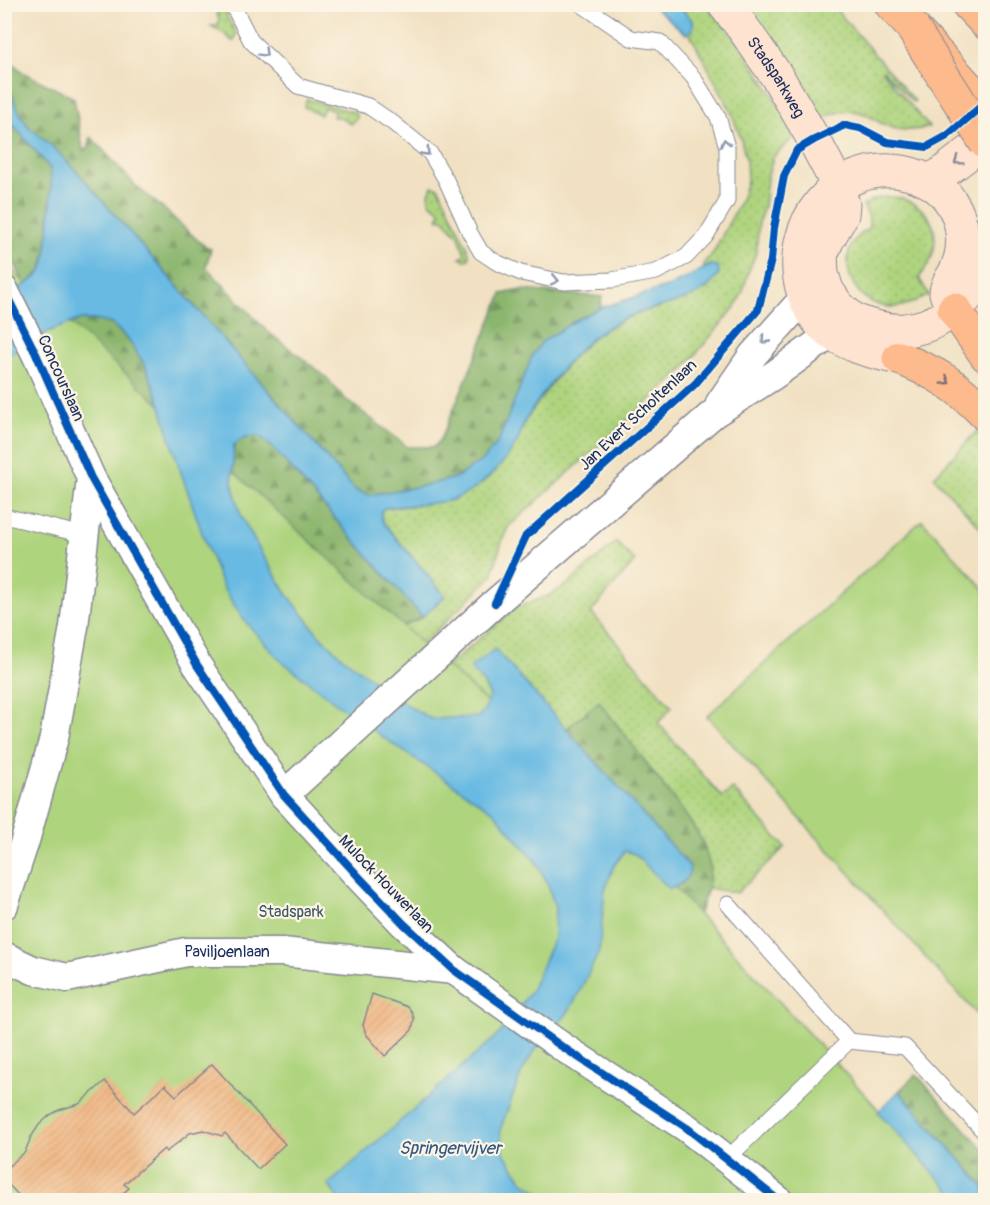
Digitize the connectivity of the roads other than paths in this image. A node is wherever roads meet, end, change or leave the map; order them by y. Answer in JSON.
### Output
{"nodes":[{"id":1,"x":232,"y":4,"type":"edge"},
{"id":2,"x":581,"y":4,"type":"edge"},
{"id":3,"x":724,"y":4,"type":"edge"},
{"id":4,"x":891,"y":4,"type":"edge"},
{"id":5,"x":968,"y":4,"type":"edge"},
{"id":6,"x":986,"y":23,"type":"edge"},
{"id":7,"x":913,"y":29,"type":"junction"},
{"id":8,"x":986,"y":107,"type":"edge"},
{"id":9,"x":986,"y":141,"type":"edge"},
{"id":10,"x":929,"y":181,"type":"junction"},
{"id":11,"x":836,"y":188,"type":"junction"},
{"id":12,"x":986,"y":251,"type":"edge"},
{"id":13,"x":5,"y":290,"type":"edge"},
{"id":14,"x":805,"y":297,"type":"junction"},
{"id":15,"x":962,"y":301,"type":"junction"},
{"id":16,"x":986,"y":323,"type":"edge"},
{"id":17,"x":843,"y":327,"type":"junction"},
{"id":18,"x":986,"y":355,"type":"edge"},
{"id":19,"x":899,"y":358,"type":"joint"},
{"id":20,"x":713,"y":414,"type":"junction"},
{"id":21,"x":986,"y":415,"type":"edge"},
{"id":22,"x":91,"y":478,"type":"junction"},
{"id":23,"x":4,"y":516,"type":"edge"},
{"id":24,"x":84,"y":535,"type":"junction"},
{"id":25,"x":284,"y":795,"type":"junction"},
{"id":26,"x":728,"y":904,"type":"dead end"},
{"id":27,"x":4,"y":905,"type":"edge"},
{"id":28,"x":4,"y":956,"type":"edge"},
{"id":29,"x":454,"y":970,"type":"junction"},
{"id":30,"x":849,"y":1041,"type":"junction"},
{"id":31,"x":986,"y":1134,"type":"edge"},
{"id":32,"x":727,"y":1159,"type":"junction"},
{"id":33,"x":778,"y":1200,"type":"edge"}],
"edges":[{"from":1,"to":2,"type":"lane","one_way":true},
{"from":3,"to":11,"type":"main road","name":"Stadsparkweg"},
{"from":4,"to":7,"type":"highway"},
{"from":5,"to":6,"type":"highway"},
{"from":7,"to":8,"type":"highway","bridge":true},
{"from":7,"to":9,"type":"highway","bridge":true},
{"from":9,"to":10,"type":"main road","one_way":true},
{"from":10,"to":11,"type":"main road"},
{"from":10,"to":15,"type":"main road"},
{"from":11,"to":14,"type":"main road"},
{"from":11,"to":17,"type":"main road","name":"Stadsparkweg"},
{"from":12,"to":15,"type":"main road"},
{"from":13,"to":22,"type":"street","name":"Concourslaan"},
{"from":14,"to":17,"type":"main road"},
{"from":14,"to":20,"type":"street","one_way":true},
{"from":15,"to":16,"type":"highway"},
{"from":15,"to":17,"type":"main road"},
{"from":15,"to":18,"type":"highway"},
{"from":17,"to":19,"type":"main road"},
{"from":17,"to":20,"type":"street"},
{"from":19,"to":21,"type":"highway","one_way":true},
{"from":20,"to":25,"type":"street"},
{"from":22,"to":24,"type":"street"},
{"from":22,"to":25,"type":"street","name":"Mulock Houwerlaan"},
{"from":23,"to":24,"type":"lane"},
{"from":24,"to":27,"type":"street"},
{"from":25,"to":29,"type":"street","name":"Mulock Houwerlaan"},
{"from":26,"to":30,"type":"lane"},
{"from":28,"to":29,"type":"street","name":"Paviljoenlaan"},
{"from":29,"to":32,"type":"street","name":"Mulock Houwerlaan"},
{"from":30,"to":31,"type":"lane"},
{"from":30,"to":32,"type":"lane"},
{"from":32,"to":33,"type":"street","name":"Mulock Houwerlaan"}]}
